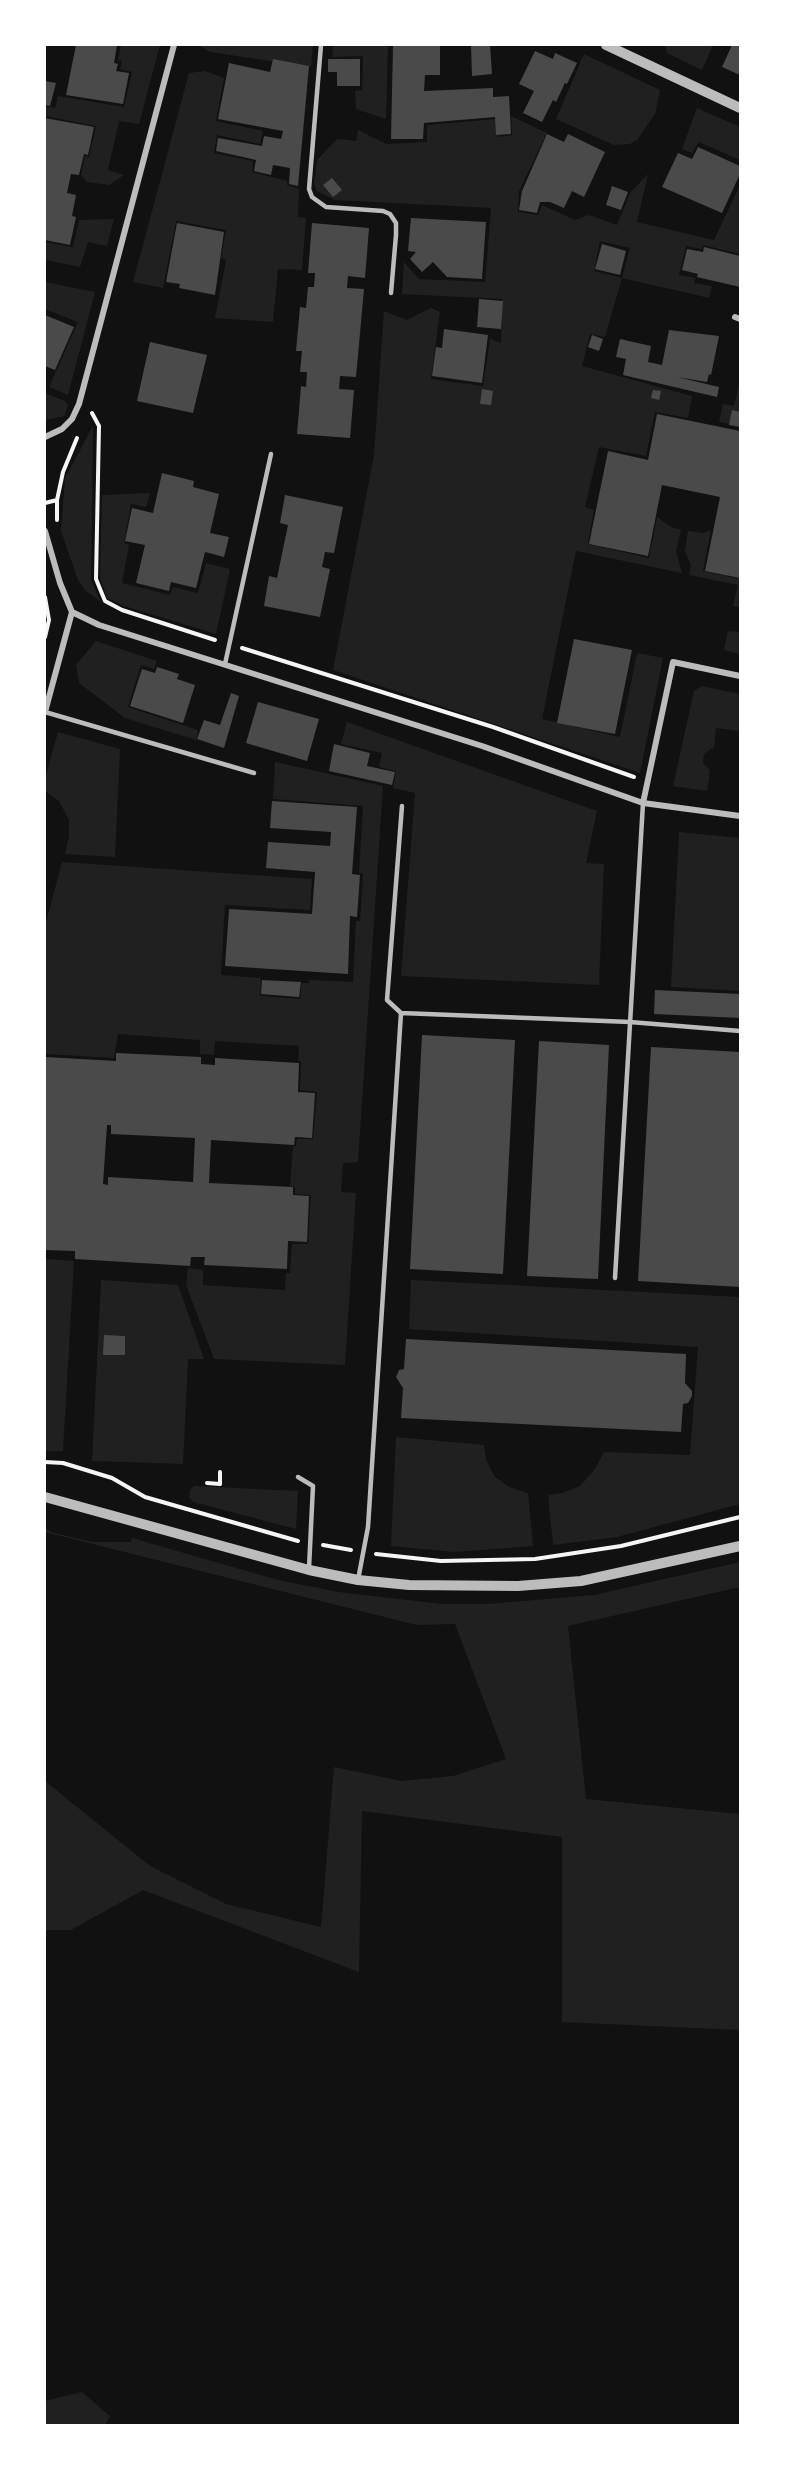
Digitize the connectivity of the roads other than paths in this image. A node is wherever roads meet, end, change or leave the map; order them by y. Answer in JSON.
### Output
{"nodes":[{"id":1,"x":174,"y":45,"type":"edge"},
{"id":2,"x":321,"y":45,"type":"edge"},
{"id":3,"x":606,"y":45,"type":"edge"},
{"id":4,"x":740,"y":108,"type":"edge"},
{"id":5,"x":391,"y":293,"type":"dead end"},
{"id":6,"x":46,"y":434,"type":"edge"},
{"id":7,"x":271,"y":454,"type":"dead end"},
{"id":8,"x":45,"y":531,"type":"edge"},
{"id":9,"x":72,"y":612,"type":"junction"},
{"id":10,"x":225,"y":664,"type":"junction"},
{"id":11,"x":740,"y":676,"type":"edge"},
{"id":12,"x":45,"y":712,"type":"edge"},
{"id":13,"x":254,"y":773,"type":"dead end"},
{"id":14,"x":643,"y":803,"type":"junction"},
{"id":15,"x":402,"y":806,"type":"dead end"},
{"id":16,"x":740,"y":816,"type":"edge"},
{"id":17,"x":401,"y":1012,"type":"junction"},
{"id":18,"x":630,"y":1022,"type":"junction"},
{"id":19,"x":740,"y":1031,"type":"edge"},
{"id":20,"x":615,"y":1278,"type":"dead end"},
{"id":21,"x":298,"y":1478,"type":"dead end"},
{"id":22,"x":45,"y":1497,"type":"edge"},
{"id":23,"x":740,"y":1546,"type":"edge"},
{"id":24,"x":309,"y":1570,"type":"junction"},
{"id":25,"x":358,"y":1580,"type":"junction"}],
"edges":[{"from":1,"to":6,"type":"street"},
{"from":2,"to":5,"type":"lane"},
{"from":3,"to":4,"type":"street"},
{"from":7,"to":10,"type":"lane"},
{"from":8,"to":9,"type":"street"},
{"from":9,"to":10,"type":"street"},
{"from":9,"to":12,"type":"street"},
{"from":10,"to":14,"type":"street"},
{"from":11,"to":14,"type":"street"},
{"from":12,"to":13,"type":"lane"},
{"from":14,"to":16,"type":"street"},
{"from":14,"to":18,"type":"lane"},
{"from":15,"to":17,"type":"lane"},
{"from":17,"to":18,"type":"lane"},
{"from":17,"to":25,"type":"lane"},
{"from":18,"to":19,"type":"lane"},
{"from":18,"to":20,"type":"lane"},
{"from":21,"to":24,"type":"lane"},
{"from":22,"to":24,"type":"street"},
{"from":23,"to":25,"type":"street"},
{"from":24,"to":25,"type":"street"}]}
